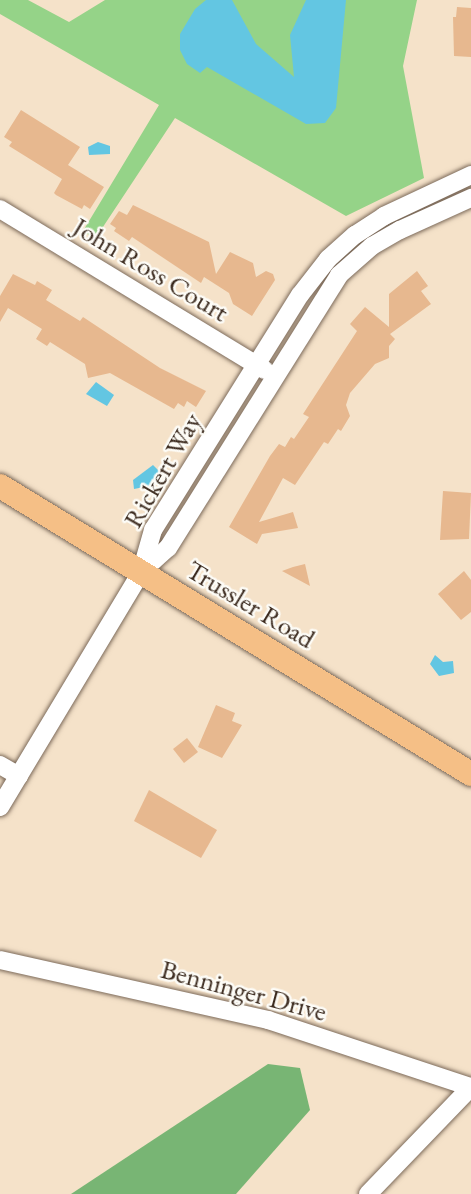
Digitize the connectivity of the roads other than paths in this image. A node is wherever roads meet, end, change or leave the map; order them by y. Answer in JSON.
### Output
{"nodes":[{"id":1,"x":471,"y":175,"type":"edge"},
{"id":2,"x":471,"y":198,"type":"edge"},
{"id":3,"x":0,"y":209,"type":"edge"},
{"id":4,"x":256,"y":364,"type":"junction"},
{"id":5,"x":273,"y":375,"type":"junction"},
{"id":6,"x":0,"y":486,"type":"edge"},
{"id":7,"x":141,"y":572,"type":"junction"},
{"id":8,"x":0,"y":765,"type":"edge"},
{"id":9,"x":471,"y":774,"type":"edge"},
{"id":10,"x":18,"y":776,"type":"junction"},
{"id":11,"x":0,"y":807,"type":"edge"},
{"id":12,"x":0,"y":960,"type":"edge"},
{"id":13,"x":471,"y":1087,"type":"edge"},
{"id":14,"x":368,"y":1194,"type":"edge"}],
"edges":[{"from":1,"to":4,"type":"street","name":"Rickert Way"},
{"from":2,"to":5,"type":"street","name":"Rickert Way"},
{"from":3,"to":4,"type":"street","name":"John Ross Court"},
{"from":4,"to":5,"type":"street","name":"John Ross Court"},
{"from":4,"to":7,"type":"street","name":"Rickert Way"},
{"from":5,"to":7,"type":"street","name":"Rickert Way"},
{"from":6,"to":7,"type":"main road","name":"Trussler Road"},
{"from":7,"to":9,"type":"main road","name":"Trussler Road"},
{"from":7,"to":10,"type":"street"},
{"from":8,"to":10,"type":"street"},
{"from":10,"to":11,"type":"street"},
{"from":12,"to":13,"type":"street","name":"Benninger Drive"},
{"from":13,"to":14,"type":"street"}]}
